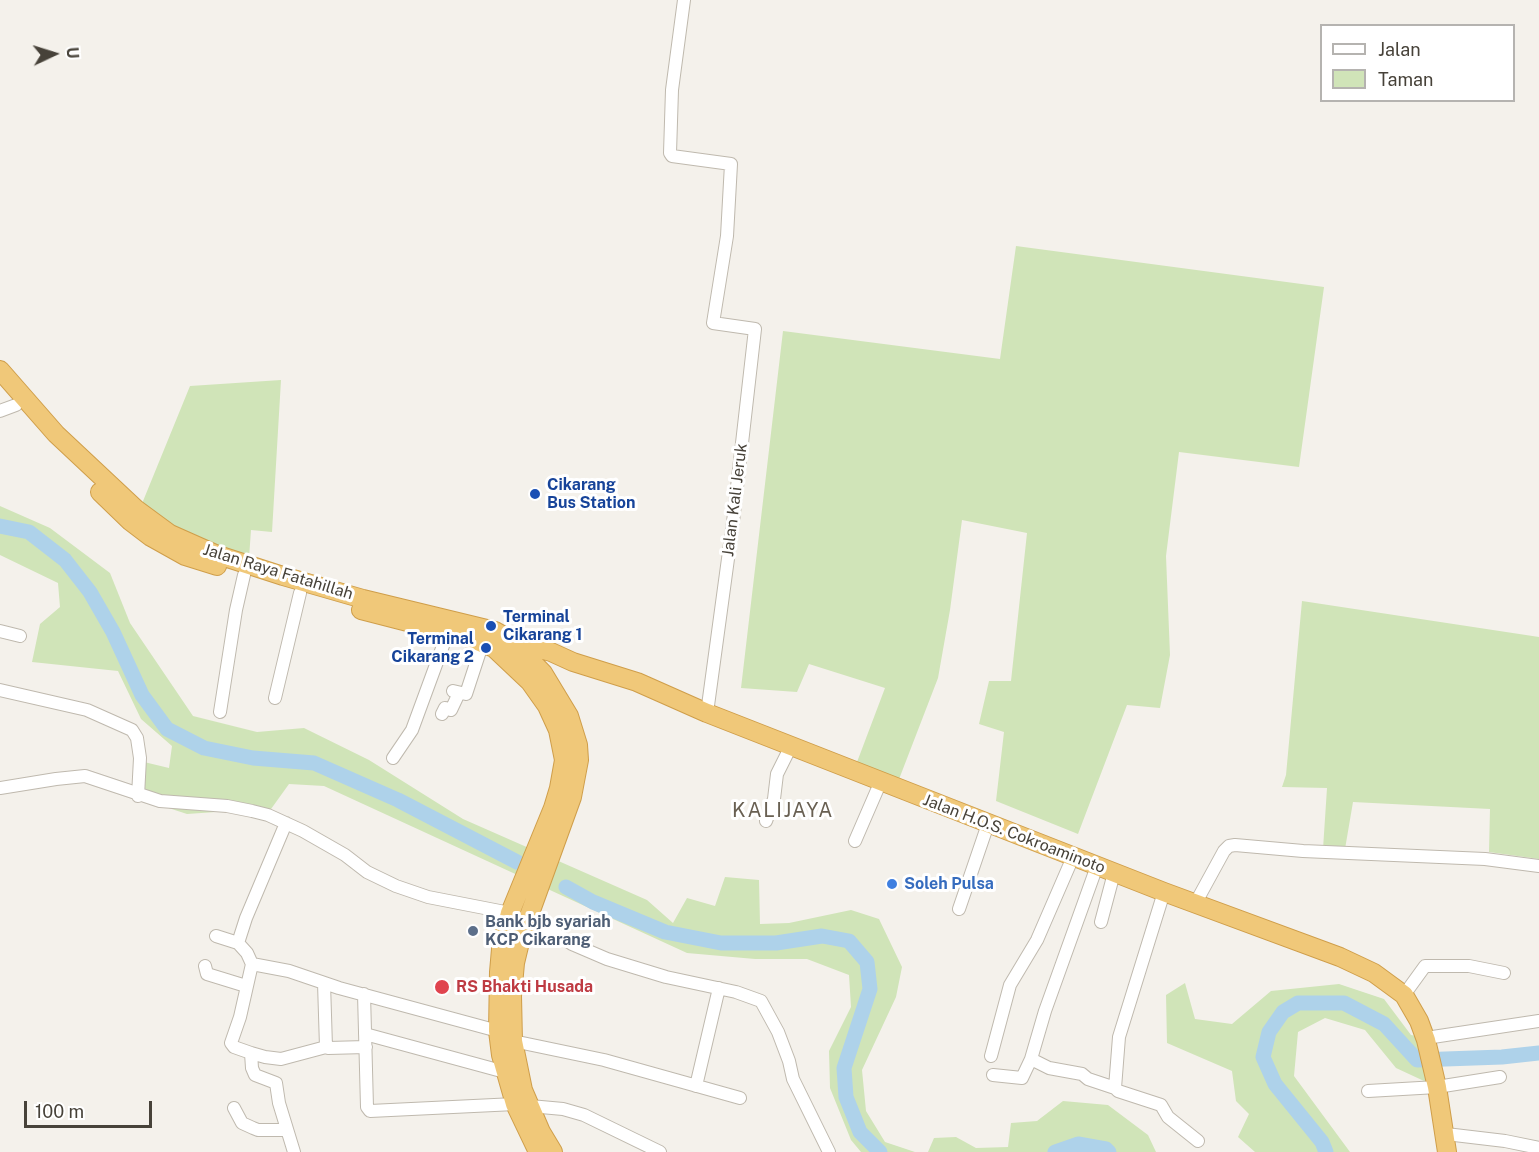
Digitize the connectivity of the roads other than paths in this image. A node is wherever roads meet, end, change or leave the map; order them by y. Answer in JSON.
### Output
{"nodes":[{"id":1,"x":684,"y":0,"type":"edge"},
{"id":2,"x":0,"y":370,"type":"edge"},
{"id":3,"x":0,"y":388,"type":"edge"},
{"id":4,"x":8,"y":408,"type":"edge"},
{"id":5,"x":244,"y":575,"type":"junction"},
{"id":6,"x":300,"y":592,"type":"junction"},
{"id":7,"x":0,"y":631,"type":"edge"},
{"id":8,"x":448,"y":632,"type":"junction"},
{"id":9,"x":20,"y":636,"type":"dead end"},
{"id":10,"x":496,"y":643,"type":"junction"},
{"id":11,"x":573,"y":662,"type":"junction"},
{"id":12,"x":0,"y":690,"type":"edge"},
{"id":13,"x":555,"y":691,"type":"junction"},
{"id":14,"x":274,"y":698,"type":"dead end"},
{"id":15,"x":220,"y":712,"type":"dead end"},
{"id":16,"x":707,"y":713,"type":"junction"},
{"id":17,"x":442,"y":714,"type":"dead end"},
{"id":18,"x":791,"y":746,"type":"junction"},
{"id":19,"x":393,"y":758,"type":"dead end"},
{"id":20,"x":880,"y":781,"type":"junction"},
{"id":21,"x":0,"y":788,"type":"edge"},
{"id":22,"x":138,"y":795,"type":"junction"},
{"id":23,"x":560,"y":810,"type":"junction"},
{"id":24,"x":766,"y":821,"type":"dead end"},
{"id":25,"x":286,"y":823,"type":"junction"},
{"id":26,"x":988,"y":824,"type":"junction"},
{"id":27,"x":855,"y":841,"type":"dead end"},
{"id":28,"x":1073,"y":857,"type":"junction"},
{"id":29,"x":1539,"y":866,"type":"edge"},
{"id":30,"x":1105,"y":869,"type":"junction"},
{"id":31,"x":1164,"y":892,"type":"junction"},
{"id":32,"x":1195,"y":904,"type":"junction"},
{"id":33,"x":959,"y":909,"type":"dead end"},
{"id":34,"x":519,"y":915,"type":"junction"},
{"id":35,"x":1101,"y":922,"type":"dead end"},
{"id":36,"x":216,"y":936,"type":"dead end"},
{"id":37,"x":238,"y":943,"type":"junction"},
{"id":38,"x":252,"y":964,"type":"junction"},
{"id":39,"x":205,"y":966,"type":"dead end"},
{"id":40,"x":1504,"y":973,"type":"dead end"},
{"id":41,"x":324,"y":983,"type":"junction"},
{"id":42,"x":246,"y":986,"type":"junction"},
{"id":43,"x":719,"y":988,"type":"junction"},
{"id":44,"x":364,"y":994,"type":"junction"},
{"id":45,"x":1404,"y":995,"type":"junction"},
{"id":46,"x":1539,"y":1021,"type":"edge"},
{"id":47,"x":365,"y":1034,"type":"junction"},
{"id":48,"x":505,"y":1036,"type":"junction"},
{"id":49,"x":1426,"y":1039,"type":"junction"},
{"id":50,"x":326,"y":1047,"type":"junction"},
{"id":51,"x":366,"y":1047,"type":"junction"},
{"id":52,"x":251,"y":1053,"type":"junction"},
{"id":53,"x":991,"y":1056,"type":"dead end"},
{"id":54,"x":1031,"y":1059,"type":"junction"},
{"id":55,"x":505,"y":1072,"type":"junction"},
{"id":56,"x":993,"y":1075,"type":"dead end"},
{"id":57,"x":1500,"y":1077,"type":"dead end"},
{"id":58,"x":1437,"y":1085,"type":"junction"},
{"id":59,"x":696,"y":1086,"type":"junction"},
{"id":60,"x":1115,"y":1088,"type":"junction"},
{"id":61,"x":1368,"y":1091,"type":"dead end"},
{"id":62,"x":740,"y":1098,"type":"dead end"},
{"id":63,"x":522,"y":1105,"type":"junction"},
{"id":64,"x":234,"y":1108,"type":"dead end"},
{"id":65,"x":287,"y":1130,"type":"junction"},
{"id":66,"x":1198,"y":1141,"type":"dead end"},
{"id":67,"x":1447,"y":1143,"type":"edge"},
{"id":68,"x":1539,"y":1148,"type":"edge"},
{"id":69,"x":294,"y":1152,"type":"edge"},
{"id":70,"x":538,"y":1152,"type":"edge"},
{"id":71,"x":553,"y":1152,"type":"edge"},
{"id":72,"x":660,"y":1152,"type":"edge"},
{"id":73,"x":829,"y":1152,"type":"edge"}],
"edges":[{"from":1,"to":16,"type":"street","name":"Jalan Kali Jeruk"},
{"from":2,"to":10,"type":"highway","name":"Jalan Raya Fatahillah"},
{"from":3,"to":4,"type":"highway","name":"Jalan Raya Fatahillah"},
{"from":4,"to":5,"type":"highway","name":"Jalan Raya Fatahillah"},
{"from":5,"to":6,"type":"highway","name":"Jalan Raya Fatahillah"},
{"from":5,"to":15,"type":"street"},
{"from":6,"to":8,"type":"highway","name":"Jalan Raya Fatahillah"},
{"from":6,"to":14,"type":"street"},
{"from":7,"to":9,"type":"street"},
{"from":8,"to":10,"type":"highway","name":"Jalan Raya Fatahillah"},
{"from":8,"to":19,"type":"street"},
{"from":10,"to":11,"type":"highway","name":"Jalan H.O.S. Cokroaminoto"},
{"from":10,"to":13,"type":"highway"},
{"from":10,"to":17,"type":"street"},
{"from":10,"to":23,"type":"highway"},
{"from":11,"to":13,"type":"highway"},
{"from":11,"to":16,"type":"highway","name":"Jalan H.O.S. Cokroaminoto"},
{"from":12,"to":22,"type":"street"},
{"from":13,"to":23,"type":"highway"},
{"from":16,"to":18,"type":"highway","name":"Jalan H.O.S. Cokroaminoto"},
{"from":18,"to":20,"type":"highway","name":"Jalan H.O.S. Cokroaminoto"},
{"from":18,"to":24,"type":"street"},
{"from":20,"to":26,"type":"highway","name":"Jalan H.O.S. Cokroaminoto"},
{"from":20,"to":27,"type":"street"},
{"from":21,"to":22,"type":"street"},
{"from":22,"to":25,"type":"street"},
{"from":23,"to":34,"type":"highway"},
{"from":25,"to":34,"type":"street"},
{"from":25,"to":37,"type":"street"},
{"from":26,"to":28,"type":"highway","name":"Jalan H.O.S. Cokroaminoto"},
{"from":26,"to":33,"type":"street"},
{"from":28,"to":30,"type":"highway","name":"Jalan H.O.S. Cokroaminoto"},
{"from":28,"to":53,"type":"street"},
{"from":29,"to":32,"type":"street"},
{"from":30,"to":31,"type":"highway","name":"Jalan H.O.S. Cokroaminoto"},
{"from":30,"to":35,"type":"street"},
{"from":30,"to":54,"type":"street"},
{"from":31,"to":32,"type":"highway","name":"Jalan H.O.S. Cokroaminoto"},
{"from":31,"to":60,"type":"street"},
{"from":32,"to":45,"type":"highway","name":"Jalan H.O.S. Cokroaminoto"},
{"from":34,"to":43,"type":"street"},
{"from":34,"to":48,"type":"highway"},
{"from":36,"to":37,"type":"street"},
{"from":37,"to":38,"type":"street"},
{"from":38,"to":41,"type":"street"},
{"from":38,"to":42,"type":"street"},
{"from":39,"to":42,"type":"street"},
{"from":40,"to":45,"type":"street"},
{"from":41,"to":44,"type":"street"},
{"from":41,"to":50,"type":"street"},
{"from":42,"to":52,"type":"street"},
{"from":43,"to":59,"type":"street"},
{"from":43,"to":73,"type":"street"},
{"from":44,"to":47,"type":"street"},
{"from":44,"to":48,"type":"street"},
{"from":45,"to":49,"type":"highway","name":"Jalan H.O.S. Cokroaminoto"},
{"from":46,"to":49,"type":"street"},
{"from":47,"to":51,"type":"street"},
{"from":47,"to":55,"type":"street"},
{"from":48,"to":55,"type":"highway"},
{"from":48,"to":59,"type":"street"},
{"from":48,"to":63,"type":"highway"},
{"from":49,"to":58,"type":"highway","name":"Jalan H.O.S. Cokroaminoto"},
{"from":50,"to":51,"type":"street"},
{"from":50,"to":52,"type":"street"},
{"from":51,"to":63,"type":"street"},
{"from":52,"to":65,"type":"street"},
{"from":54,"to":56,"type":"street"},
{"from":54,"to":60,"type":"street"},
{"from":55,"to":63,"type":"highway"},
{"from":57,"to":58,"type":"street"},
{"from":58,"to":61,"type":"street"},
{"from":58,"to":67,"type":"highway","name":"Jalan H.O.S. Cokroaminoto"},
{"from":59,"to":62,"type":"street"},
{"from":60,"to":66,"type":"street"},
{"from":63,"to":70,"type":"highway"},
{"from":63,"to":71,"type":"highway"},
{"from":63,"to":72,"type":"street"},
{"from":64,"to":65,"type":"street"},
{"from":65,"to":69,"type":"street"},
{"from":67,"to":68,"type":"street"}]}
